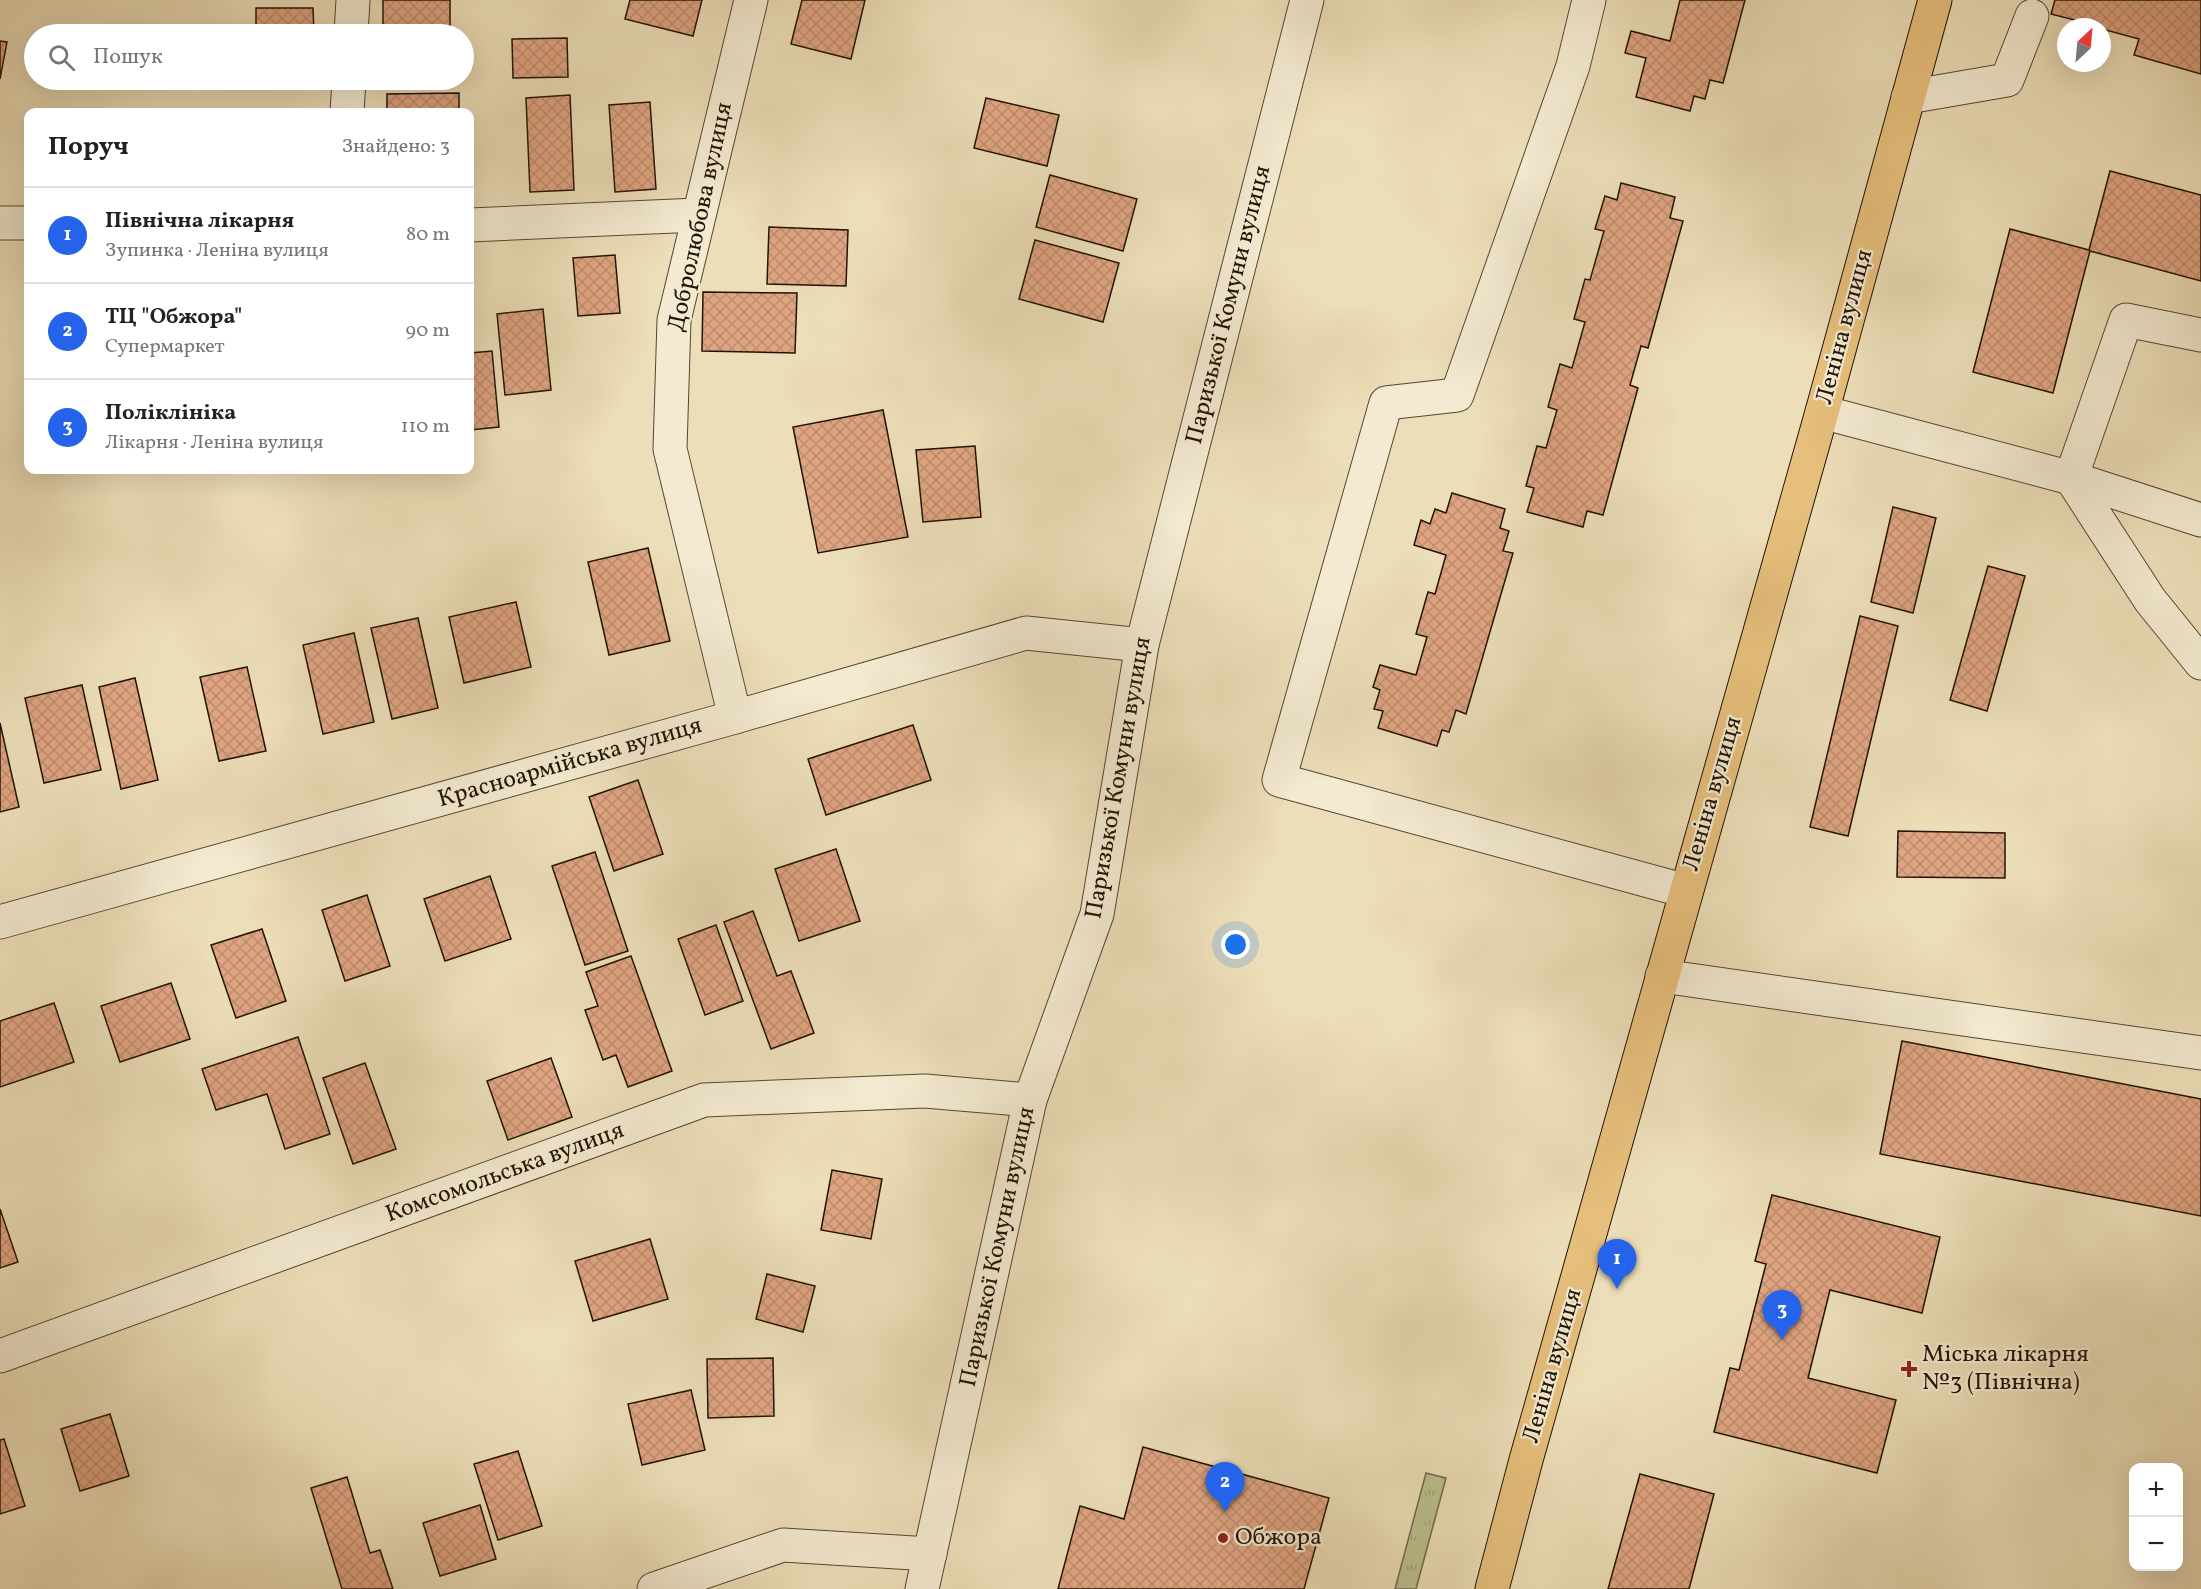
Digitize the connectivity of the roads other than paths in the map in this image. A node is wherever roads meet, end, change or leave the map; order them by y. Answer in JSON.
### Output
{"nodes":[{"id":1,"x":353,"y":0,"type":"edge"},
{"id":2,"x":751,"y":0,"type":"edge"},
{"id":3,"x":1307,"y":0,"type":"edge"},
{"id":4,"x":1589,"y":0,"type":"edge"},
{"id":5,"x":1935,"y":0,"type":"edge"},
{"id":6,"x":2032,"y":16,"type":"dead end"},
{"id":7,"x":352,"y":24,"type":"edge"},
{"id":8,"x":348,"y":90,"type":"edge"},
{"id":9,"x":1908,"y":97,"type":"junction"},
{"id":10,"x":347,"y":108,"type":"edge"},
{"id":11,"x":698,"y":215,"type":"junction"},
{"id":12,"x":0,"y":222,"type":"edge"},
{"id":13,"x":24,"y":223,"type":"edge"},
{"id":14,"x":474,"y":225,"type":"edge"},
{"id":15,"x":2201,"y":335,"type":"edge"},
{"id":16,"x":1822,"y":412,"type":"junction"},
{"id":17,"x":2071,"y":478,"type":"junction"},
{"id":18,"x":2201,"y":520,"type":"edge"},
{"id":19,"x":1142,"y":645,"type":"junction"},
{"id":20,"x":2201,"y":663,"type":"edge"},
{"id":21,"x":735,"y":717,"type":"junction"},
{"id":22,"x":1686,"y":891,"type":"junction"},
{"id":23,"x":0,"y":922,"type":"edge"},
{"id":24,"x":1662,"y":976,"type":"junction"},
{"id":25,"x":2201,"y":1053,"type":"edge"},
{"id":26,"x":1030,"y":1100,"type":"junction"},
{"id":27,"x":0,"y":1356,"type":"edge"},
{"id":28,"x":930,"y":1554,"type":"junction"},
{"id":29,"x":654,"y":1589,"type":"edge"},
{"id":30,"x":922,"y":1589,"type":"edge"},
{"id":31,"x":1492,"y":1589,"type":"edge"}],
"edges":[{"from":1,"to":7,"type":"street"},
{"from":2,"to":11,"type":"street","name":"Добролюбова вулиця"},
{"from":3,"to":19,"type":"street","name":"Паризької Комуни вулиця"},
{"from":4,"to":22,"type":"street"},
{"from":5,"to":9,"type":"main road","name":"Леніна вулиця"},
{"from":6,"to":9,"type":"street"},
{"from":8,"to":10,"type":"street"},
{"from":9,"to":16,"type":"main road","name":"Леніна вулиця"},
{"from":11,"to":14,"type":"street"},
{"from":11,"to":21,"type":"street","name":"Добролюбова вулиця"},
{"from":12,"to":13,"type":"street"},
{"from":15,"to":17,"type":"street"},
{"from":16,"to":17,"type":"street"},
{"from":16,"to":22,"type":"main road","name":"Леніна вулиця"},
{"from":17,"to":18,"type":"street"},
{"from":17,"to":20,"type":"street"},
{"from":19,"to":21,"type":"street","name":"Красноармійська вулиця"},
{"from":19,"to":26,"type":"street","name":"Паризької Комуни вулиця"},
{"from":21,"to":23,"type":"street","name":"Красноармійська вулиця"},
{"from":22,"to":24,"type":"main road","name":"Леніна вулиця"},
{"from":24,"to":25,"type":"street"},
{"from":24,"to":31,"type":"main road","name":"Леніна вулиця"},
{"from":26,"to":27,"type":"street","name":"Комсомольська вулиця"},
{"from":26,"to":28,"type":"street","name":"Паризької Комуни вулиця"},
{"from":28,"to":29,"type":"street"},
{"from":28,"to":30,"type":"street","name":"Паризької Комуни вулиця"}]}
